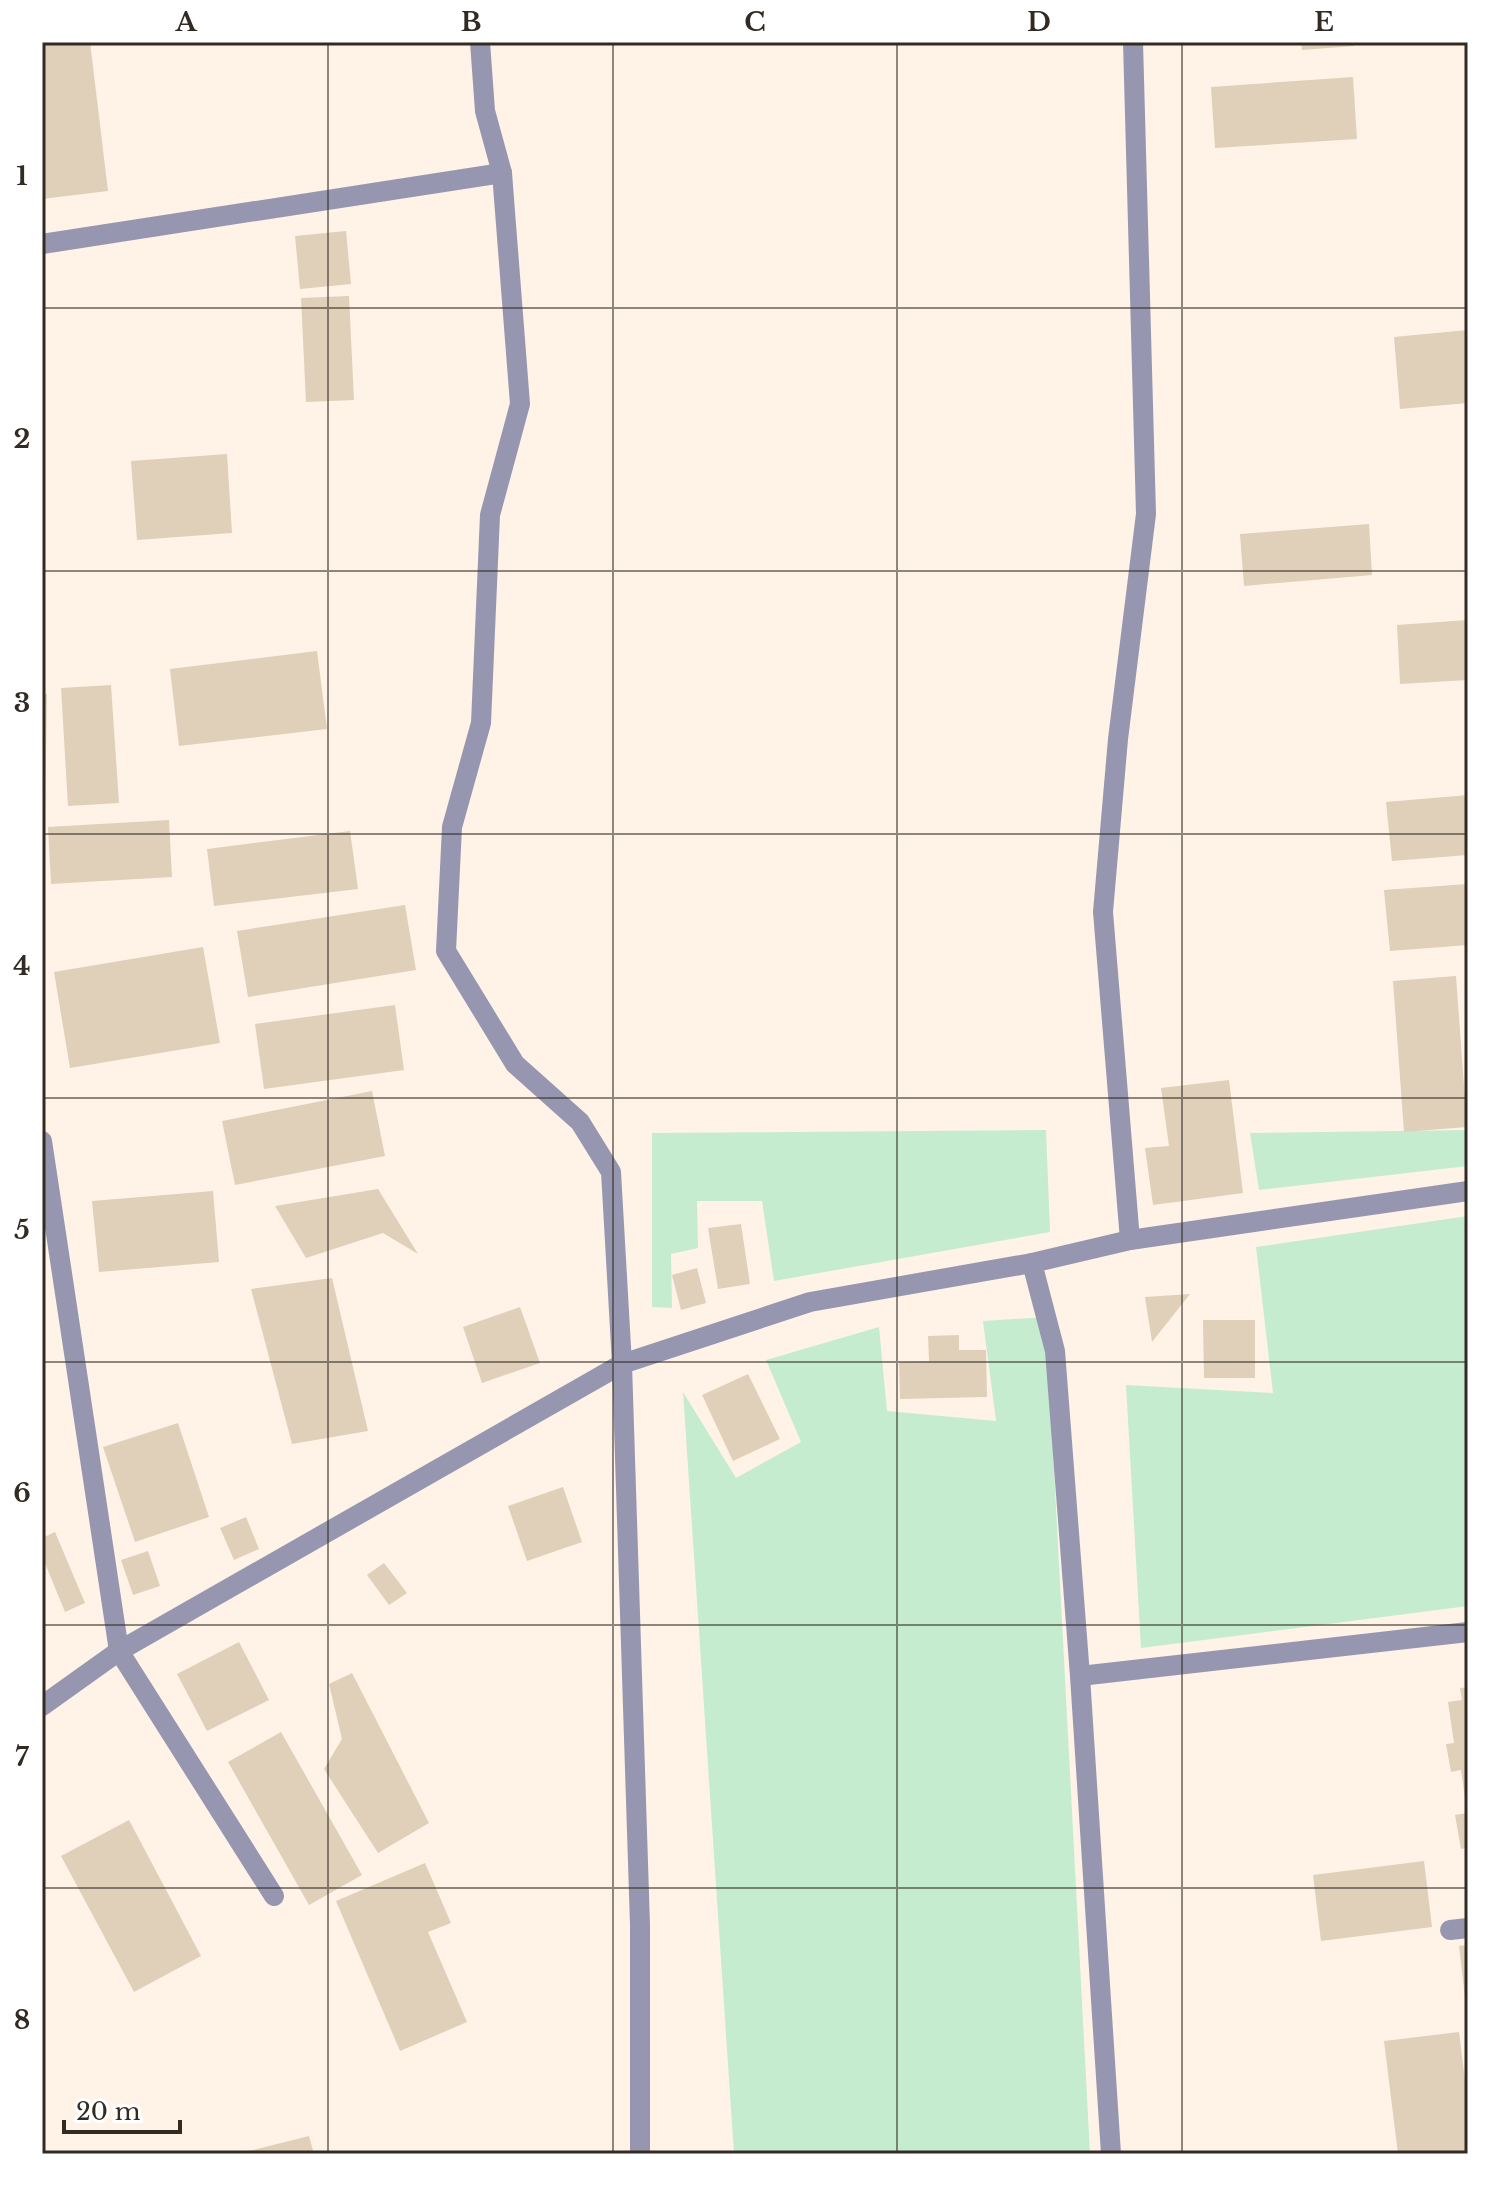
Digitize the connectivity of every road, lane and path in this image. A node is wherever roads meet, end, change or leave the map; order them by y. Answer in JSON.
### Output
{"nodes":[{"id":1,"x":480,"y":42,"type":"edge"},
{"id":2,"x":1133,"y":42,"type":"edge"},
{"id":3,"x":502,"y":173,"type":"junction"},
{"id":4,"x":42,"y":244,"type":"edge"},
{"id":5,"x":42,"y":1141,"type":"edge"},
{"id":6,"x":1468,"y":1191,"type":"edge"},
{"id":7,"x":1130,"y":1240,"type":"junction"},
{"id":8,"x":1032,"y":1263,"type":"junction"},
{"id":9,"x":622,"y":1364,"type":"junction"},
{"id":10,"x":1468,"y":1632,"type":"edge"},
{"id":11,"x":119,"y":1651,"type":"junction"},
{"id":12,"x":1080,"y":1676,"type":"junction"},
{"id":13,"x":42,"y":1706,"type":"edge"},
{"id":14,"x":274,"y":1896,"type":"dead end"},
{"id":15,"x":640,"y":2154,"type":"edge"},
{"id":16,"x":1111,"y":2154,"type":"edge"}],
"edges":[{"from":1,"to":3,"type":"street"},
{"from":2,"to":7,"type":"street"},
{"from":3,"to":4,"type":"street"},
{"from":3,"to":9,"type":"street"},
{"from":5,"to":11,"type":"street"},
{"from":6,"to":7,"type":"street"},
{"from":7,"to":8,"type":"street"},
{"from":8,"to":9,"type":"street"},
{"from":8,"to":12,"type":"street"},
{"from":9,"to":11,"type":"street"},
{"from":9,"to":15,"type":"street"},
{"from":10,"to":12,"type":"street"},
{"from":11,"to":13,"type":"street"},
{"from":11,"to":14,"type":"street"},
{"from":12,"to":16,"type":"street"}]}
